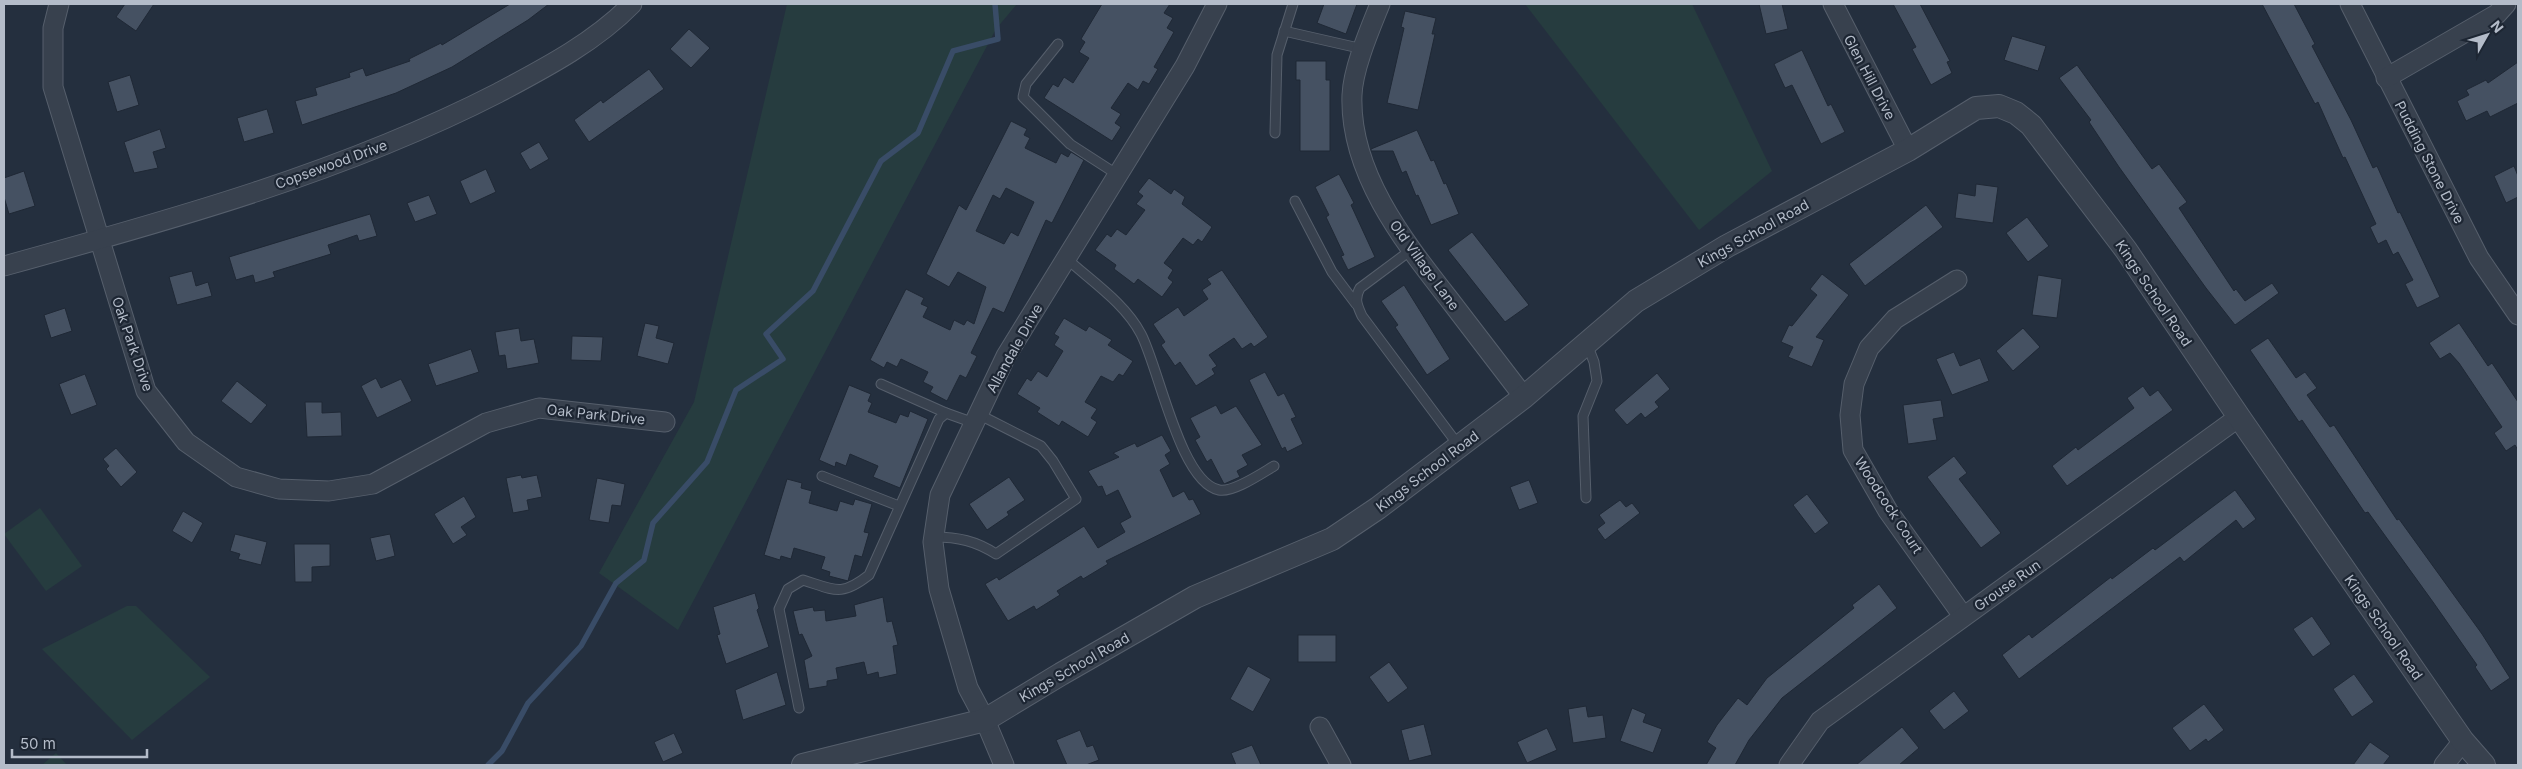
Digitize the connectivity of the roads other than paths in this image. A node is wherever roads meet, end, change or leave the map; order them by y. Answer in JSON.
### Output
{"nodes":[{"id":1,"x":60,"y":4,"type":"edge"},
{"id":2,"x":632,"y":4,"type":"edge"},
{"id":3,"x":1217,"y":4,"type":"edge"},
{"id":4,"x":1293,"y":4,"type":"edge"},
{"id":5,"x":1380,"y":4,"type":"edge"},
{"id":6,"x":1833,"y":4,"type":"edge"},
{"id":7,"x":2350,"y":4,"type":"edge"},
{"id":8,"x":2506,"y":4,"type":"edge"},
{"id":9,"x":1284,"y":31,"type":"junction"},
{"id":10,"x":1058,"y":44,"type":"dead end"},
{"id":11,"x":1363,"y":50,"type":"junction"},
{"id":12,"x":2386,"y":78,"type":"junction"},
{"id":13,"x":1275,"y":133,"type":"dead end"},
{"id":14,"x":1908,"y":150,"type":"junction"},
{"id":15,"x":1118,"y":175,"type":"junction"},
{"id":16,"x":1295,"y":201,"type":"dead end"},
{"id":17,"x":98,"y":240,"type":"junction"},
{"id":18,"x":1411,"y":250,"type":"junction"},
{"id":19,"x":1066,"y":258,"type":"junction"},
{"id":20,"x":4,"y":266,"type":"edge"},
{"id":21,"x":1957,"y":280,"type":"dead end"},
{"id":22,"x":1356,"y":304,"type":"junction"},
{"id":23,"x":2518,"y":315,"type":"edge"},
{"id":24,"x":1587,"y":343,"type":"junction"},
{"id":25,"x":880,"y":384,"type":"dead end"},
{"id":26,"x":1524,"y":397,"type":"junction"},
{"id":27,"x":946,"y":413,"type":"junction"},
{"id":28,"x":2239,"y":417,"type":"junction"},
{"id":29,"x":976,"y":419,"type":"junction"},
{"id":30,"x":664,"y":422,"type":"dead end"},
{"id":31,"x":1459,"y":446,"type":"junction"},
{"id":32,"x":1274,"y":466,"type":"dead end"},
{"id":33,"x":822,"y":476,"type":"dead end"},
{"id":34,"x":1586,"y":498,"type":"dead end"},
{"id":35,"x":899,"y":506,"type":"junction"},
{"id":36,"x":934,"y":537,"type":"junction"},
{"id":37,"x":1963,"y":616,"type":"junction"},
{"id":38,"x":799,"y":708,"type":"dead end"},
{"id":39,"x":985,"y":720,"type":"junction"},
{"id":40,"x":1320,"y":727,"type":"dead end"},
{"id":41,"x":2463,"y":741,"type":"junction"},
{"id":42,"x":803,"y":765,"type":"edge"},
{"id":43,"x":1004,"y":765,"type":"edge"},
{"id":44,"x":1341,"y":765,"type":"edge"},
{"id":45,"x":1789,"y":765,"type":"edge"},
{"id":46,"x":2444,"y":765,"type":"edge"},
{"id":47,"x":2484,"y":765,"type":"edge"}],
"edges":[{"from":1,"to":17,"type":"street","name":"Oak Park Drive"},
{"from":2,"to":17,"type":"street","name":"Copsewood Drive"},
{"from":3,"to":15,"type":"street","name":"Allandale Drive"},
{"from":4,"to":9,"type":"lane"},
{"from":5,"to":11,"type":"street","name":"Old Village Lane"},
{"from":6,"to":14,"type":"street","name":"Glen Hill Drive"},
{"from":7,"to":12,"type":"street","name":"Pudding Stone Drive"},
{"from":8,"to":12,"type":"street"},
{"from":9,"to":11,"type":"lane"},
{"from":9,"to":13,"type":"lane"},
{"from":10,"to":15,"type":"lane"},
{"from":11,"to":18,"type":"street","name":"Old Village Lane"},
{"from":12,"to":23,"type":"street","name":"Pudding Stone Drive"},
{"from":14,"to":24,"type":"street","name":"Kings School Road"},
{"from":14,"to":28,"type":"street","name":"Kings School Road"},
{"from":15,"to":19,"type":"street","name":"Allandale Drive"},
{"from":16,"to":22,"type":"lane"},
{"from":17,"to":20,"type":"street","name":"Copsewood Drive"},
{"from":17,"to":30,"type":"street","name":"Oak Park Drive"},
{"from":18,"to":22,"type":"lane"},
{"from":18,"to":26,"type":"street","name":"Old Village Lane"},
{"from":19,"to":29,"type":"street","name":"Allandale Drive"},
{"from":19,"to":32,"type":"lane"},
{"from":21,"to":37,"type":"street","name":"Woodcock Court"},
{"from":22,"to":31,"type":"lane"},
{"from":24,"to":26,"type":"street","name":"Kings School Road"},
{"from":24,"to":34,"type":"lane"},
{"from":25,"to":27,"type":"lane"},
{"from":26,"to":31,"type":"street","name":"Kings School Road"},
{"from":27,"to":29,"type":"lane"},
{"from":27,"to":35,"type":"lane"},
{"from":28,"to":37,"type":"street","name":"Grouse Run"},
{"from":28,"to":41,"type":"street","name":"Kings School Road"},
{"from":29,"to":36,"type":"street","name":"Allandale Drive"},
{"from":29,"to":36,"type":"lane"},
{"from":31,"to":39,"type":"street","name":"Kings School Road"},
{"from":33,"to":35,"type":"lane"},
{"from":35,"to":38,"type":"lane"},
{"from":36,"to":39,"type":"street","name":"Allandale Drive"},
{"from":37,"to":45,"type":"street","name":"Grouse Run"},
{"from":39,"to":42,"type":"street","name":"Kings School Road"},
{"from":39,"to":43,"type":"street","name":"Allandale Drive"},
{"from":40,"to":44,"type":"street"},
{"from":41,"to":46,"type":"street"},
{"from":41,"to":47,"type":"street","name":"Kings School Road"}]}
